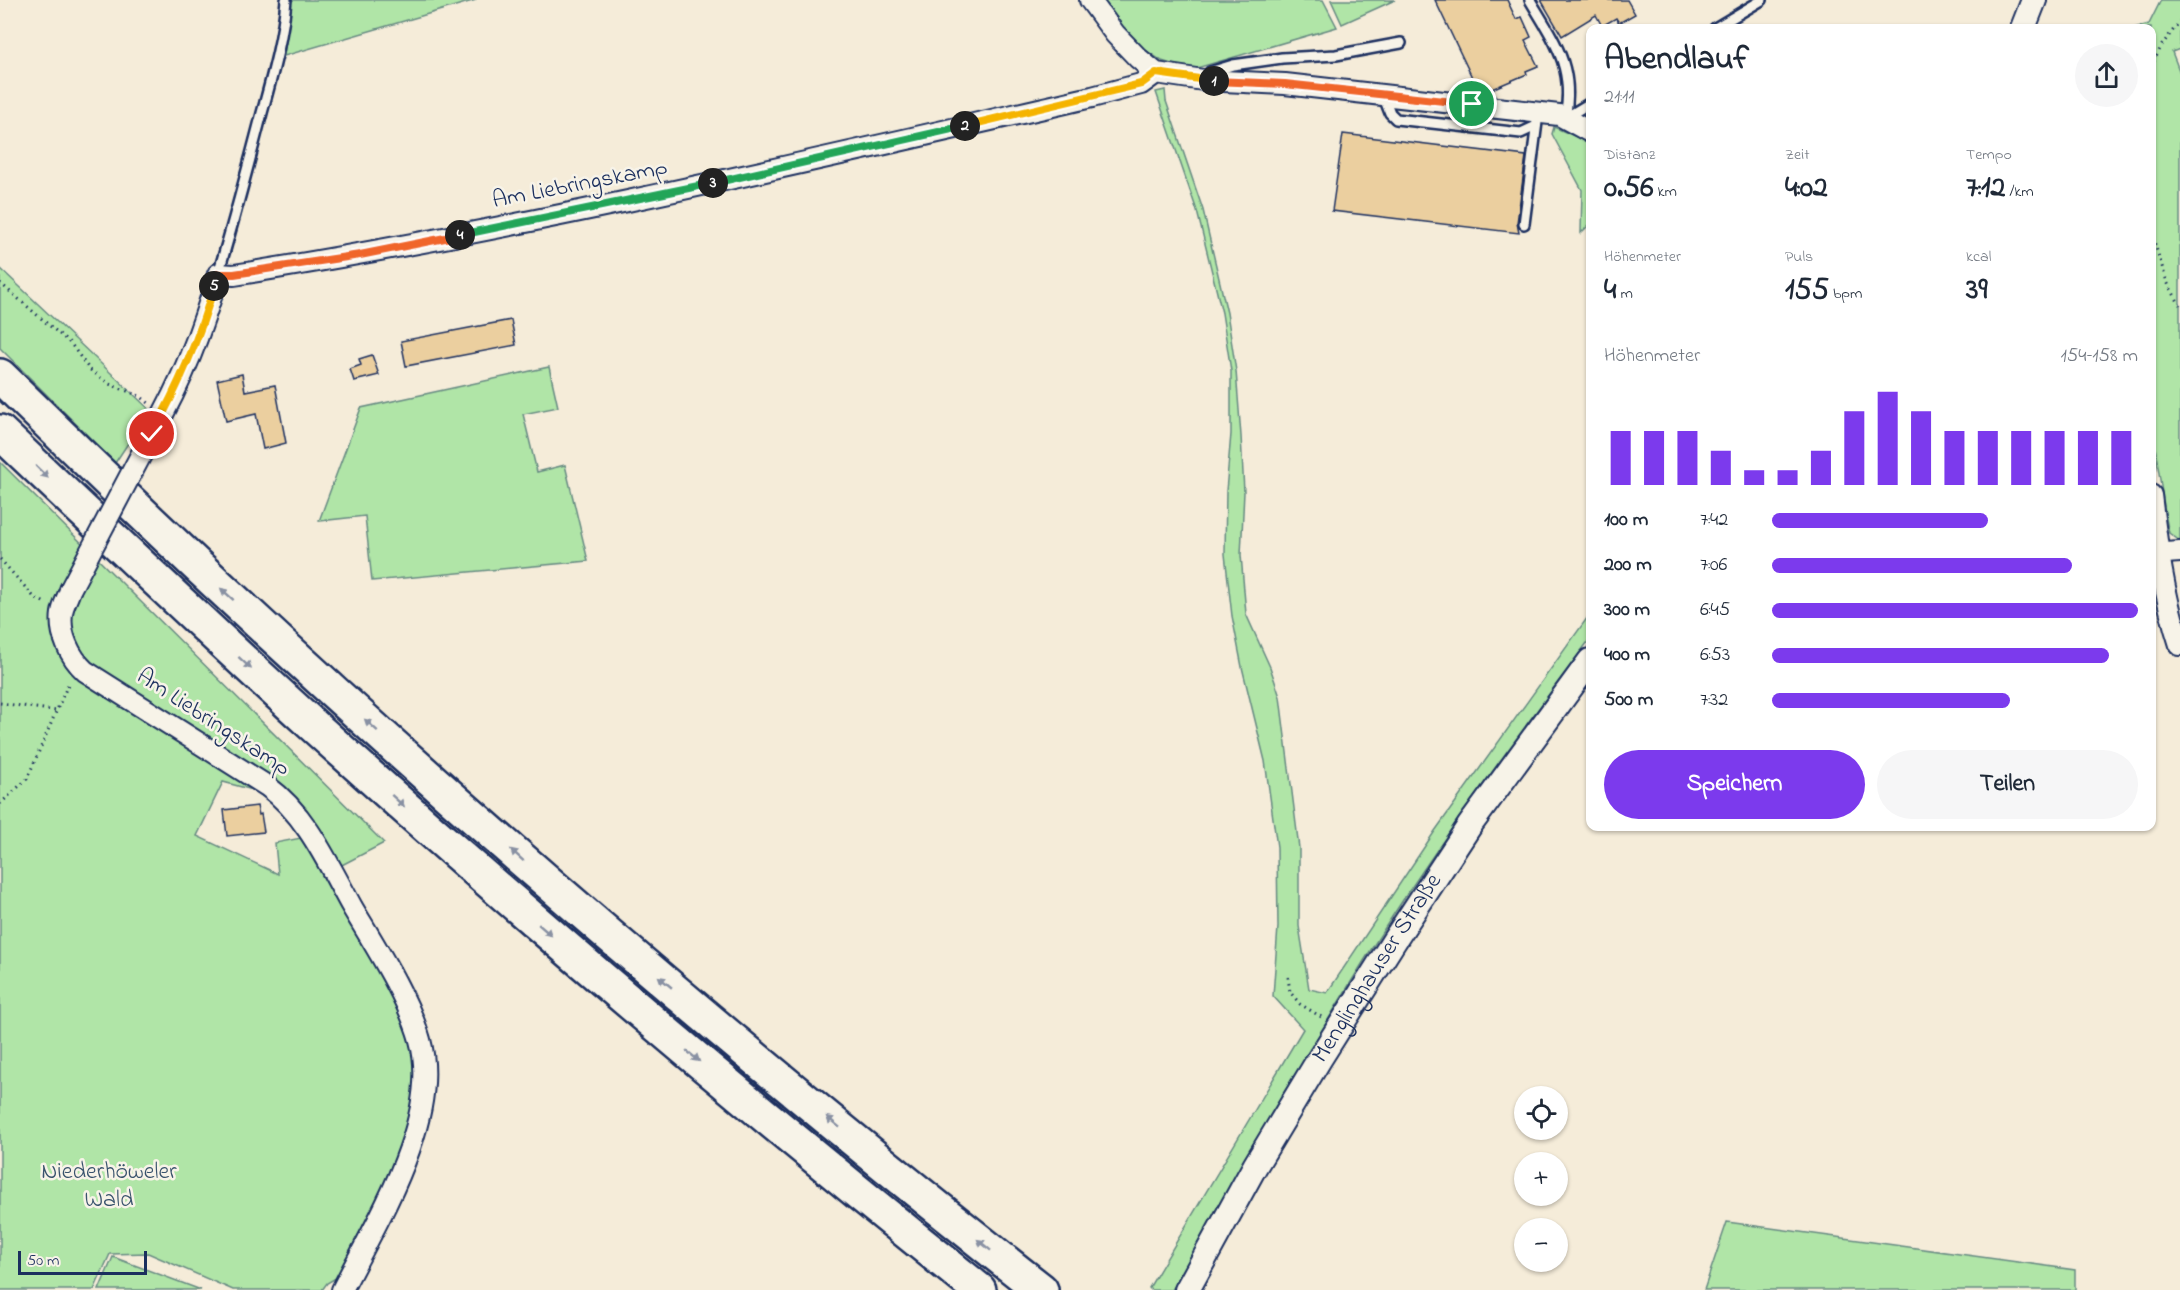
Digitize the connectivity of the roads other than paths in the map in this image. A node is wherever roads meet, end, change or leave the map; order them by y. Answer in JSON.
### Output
{"nodes":[{"id":1,"x":286,"y":0,"type":"edge"},
{"id":2,"x":1090,"y":0,"type":"edge"},
{"id":3,"x":1530,"y":0,"type":"edge"},
{"id":4,"x":1762,"y":0,"type":"edge"},
{"id":5,"x":2034,"y":0,"type":"edge"},
{"id":6,"x":1722,"y":24,"type":"edge"},
{"id":7,"x":2025,"y":24,"type":"edge"},
{"id":8,"x":1401,"y":43,"type":"dead end"},
{"id":9,"x":1270,"y":60,"type":"junction"},
{"id":10,"x":1156,"y":73,"type":"junction"},
{"id":11,"x":1203,"y":80,"type":"junction"},
{"id":12,"x":1270,"y":83,"type":"junction"},
{"id":13,"x":1586,"y":105,"type":"edge"},
{"id":14,"x":1565,"y":118,"type":"junction"},
{"id":15,"x":1537,"y":120,"type":"junction"},
{"id":16,"x":1586,"y":130,"type":"edge"},
{"id":17,"x":1524,"y":224,"type":"dead end"},
{"id":18,"x":218,"y":274,"type":"junction"},
{"id":19,"x":0,"y":376,"type":"edge"},
{"id":20,"x":0,"y":432,"type":"edge"},
{"id":21,"x":2180,"y":552,"type":"edge"},
{"id":22,"x":2156,"y":554,"type":"edge"},
{"id":23,"x":2156,"y":561,"type":"edge"},
{"id":24,"x":2180,"y":645,"type":"edge"},
{"id":25,"x":1586,"y":666,"type":"edge"},
{"id":26,"x":824,"y":1166,"type":"junction"},
{"id":27,"x":342,"y":1290,"type":"edge"},
{"id":28,"x":950,"y":1290,"type":"edge"},
{"id":29,"x":979,"y":1290,"type":"edge"},
{"id":30,"x":1041,"y":1290,"type":"edge"},
{"id":31,"x":1186,"y":1290,"type":"edge"}],
"edges":[{"from":1,"to":18,"type":"lane","name":"Am Liebringskamp"},
{"from":2,"to":10,"type":"street"},
{"from":3,"to":14,"type":"lane"},
{"from":4,"to":6,"type":"lane"},
{"from":5,"to":7,"type":"street"},
{"from":8,"to":9,"type":"lane"},
{"from":9,"to":11,"type":"lane"},
{"from":9,"to":12,"type":"lane"},
{"from":10,"to":11,"type":"street"},
{"from":10,"to":18,"type":"street","name":"Am Liebringskamp"},
{"from":11,"to":12,"type":"street"},
{"from":12,"to":15,"type":"street"},
{"from":13,"to":14,"type":"lane"},
{"from":14,"to":15,"type":"street"},
{"from":14,"to":16,"type":"street"},
{"from":15,"to":17,"type":"lane"},
{"from":18,"to":27,"type":"street","name":"Am Liebringskamp","bridge":true},
{"from":30,"to":19,"type":"highway","one_way":true},
{"from":20,"to":26,"type":"highway","one_way":true},
{"from":21,"to":22,"type":"street"},
{"from":23,"to":24,"type":"street"},
{"from":25,"to":31,"type":"street","name":"Menglinghauser Straße"},
{"from":26,"to":28,"type":"highway"},
{"from":26,"to":29,"type":"highway"}]}
